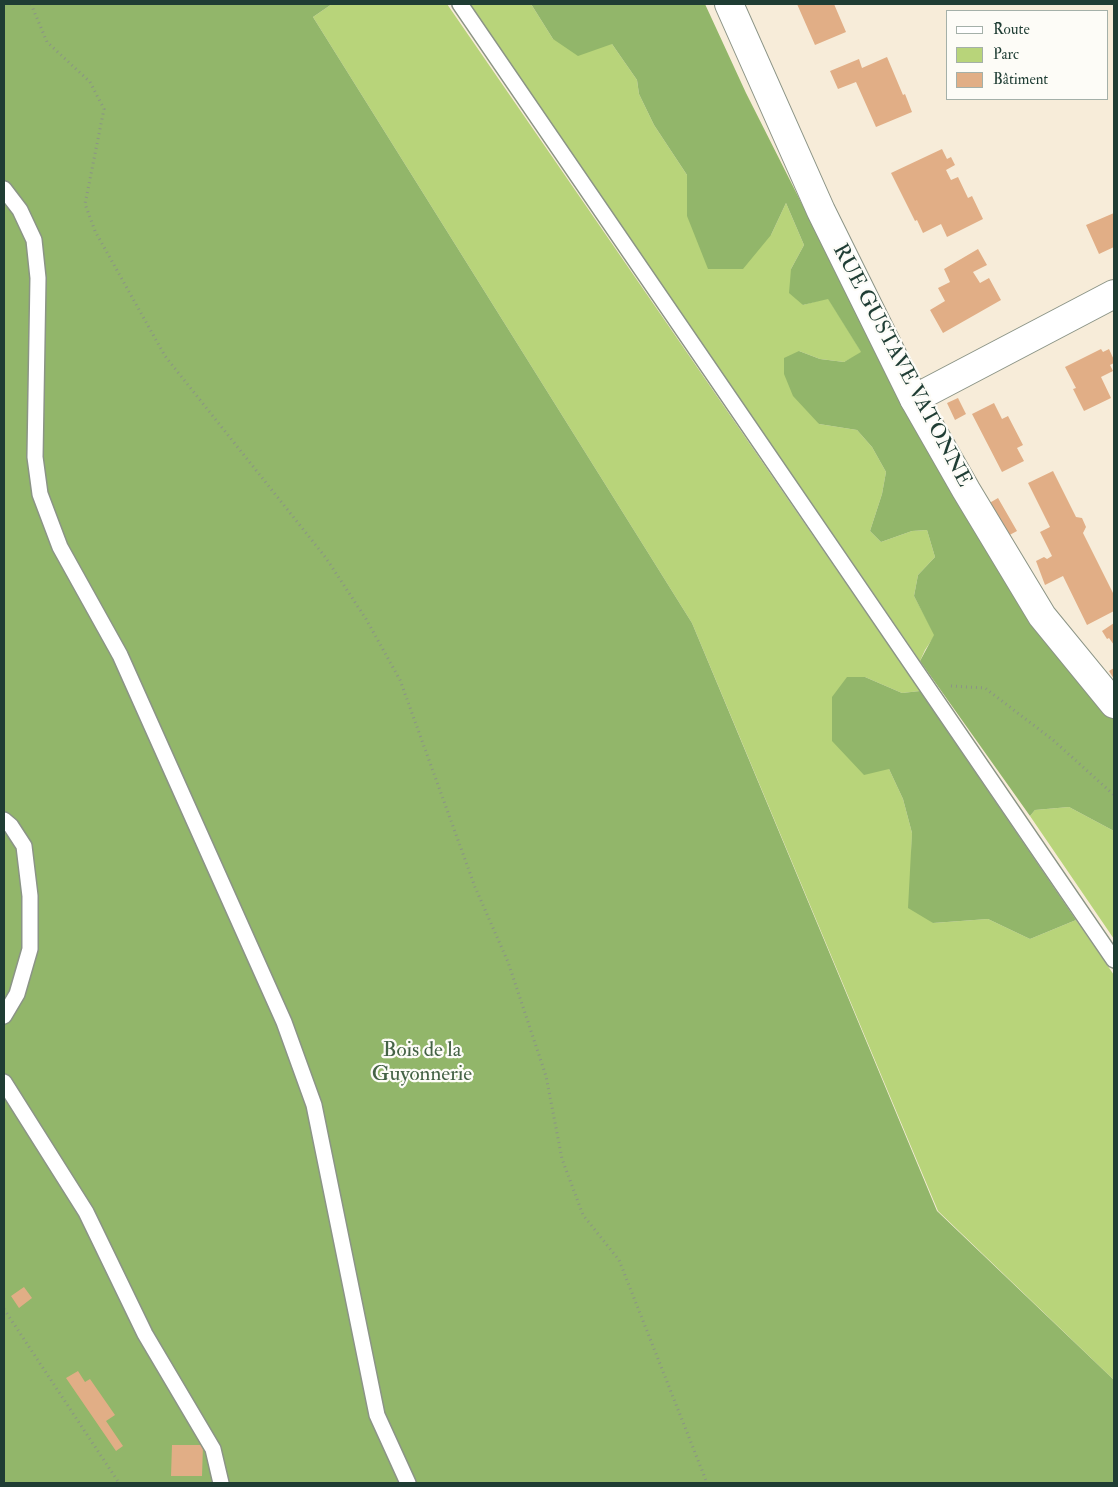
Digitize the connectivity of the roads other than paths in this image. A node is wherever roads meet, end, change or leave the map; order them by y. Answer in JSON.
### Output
{"nodes":[{"id":1,"x":460,"y":4,"type":"edge"},
{"id":2,"x":729,"y":4,"type":"edge"},
{"id":3,"x":4,"y":190,"type":"edge"},
{"id":4,"x":1114,"y":294,"type":"edge"},
{"id":5,"x":914,"y":399,"type":"junction"},
{"id":6,"x":1114,"y":704,"type":"edge"},
{"id":7,"x":4,"y":820,"type":"edge"},
{"id":8,"x":1114,"y":960,"type":"edge"},
{"id":9,"x":4,"y":1016,"type":"edge"},
{"id":10,"x":4,"y":1082,"type":"edge"},
{"id":11,"x":221,"y":1483,"type":"edge"},
{"id":12,"x":408,"y":1483,"type":"edge"}],
"edges":[{"from":1,"to":8,"type":"lane"},
{"from":2,"to":5,"type":"street","name":"RUE GUSTAVE VATONNE"},
{"from":3,"to":12,"type":"lane"},
{"from":4,"to":5,"type":"street"},
{"from":5,"to":6,"type":"street","name":"RUE GUSTAVE VATONNE"},
{"from":7,"to":9,"type":"lane"},
{"from":10,"to":11,"type":"lane"}]}
